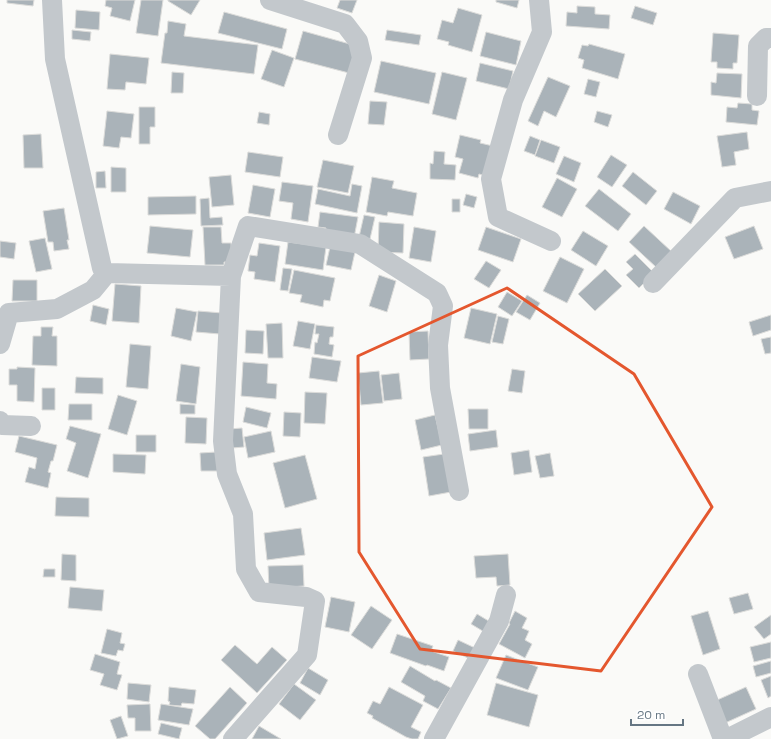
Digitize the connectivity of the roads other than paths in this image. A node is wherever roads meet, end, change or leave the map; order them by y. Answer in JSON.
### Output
{"nodes":[{"id":1,"x":52,"y":0,"type":"edge"},
{"id":2,"x":270,"y":0,"type":"edge"},
{"id":3,"x":539,"y":0,"type":"edge"},
{"id":4,"x":771,"y":38,"type":"edge"},
{"id":5,"x":757,"y":96,"type":"dead end"},
{"id":6,"x":338,"y":135,"type":"dead end"},
{"id":7,"x":771,"y":191,"type":"edge"},
{"id":8,"x":551,"y":241,"type":"dead end"},
{"id":9,"x":107,"y":273,"type":"junction"},
{"id":10,"x":231,"y":276,"type":"junction"},
{"id":11,"x":653,"y":283,"type":"dead end"},
{"id":12,"x":0,"y":344,"type":"edge"},
{"id":13,"x":0,"y":421,"type":"edge"},
{"id":14,"x":31,"y":426,"type":"dead end"},
{"id":15,"x":459,"y":491,"type":"dead end"},
{"id":16,"x":506,"y":595,"type":"dead end"},
{"id":17,"x":698,"y":674,"type":"dead end"},
{"id":18,"x":771,"y":717,"type":"edge"},
{"id":19,"x":233,"y":739,"type":"edge"},
{"id":20,"x":434,"y":739,"type":"edge"},
{"id":21,"x":724,"y":739,"type":"edge"},
{"id":22,"x":727,"y":739,"type":"edge"}],
"edges":[{"from":1,"to":9,"type":"street"},
{"from":2,"to":6,"type":"street"},
{"from":3,"to":8,"type":"street"},
{"from":4,"to":5,"type":"street"},
{"from":7,"to":11,"type":"street"},
{"from":9,"to":10,"type":"street"},
{"from":9,"to":12,"type":"street"},
{"from":10,"to":15,"type":"street"},
{"from":10,"to":19,"type":"street"},
{"from":13,"to":14,"type":"street"},
{"from":16,"to":20,"type":"street"},
{"from":17,"to":21,"type":"street"},
{"from":18,"to":22,"type":"street"}]}
